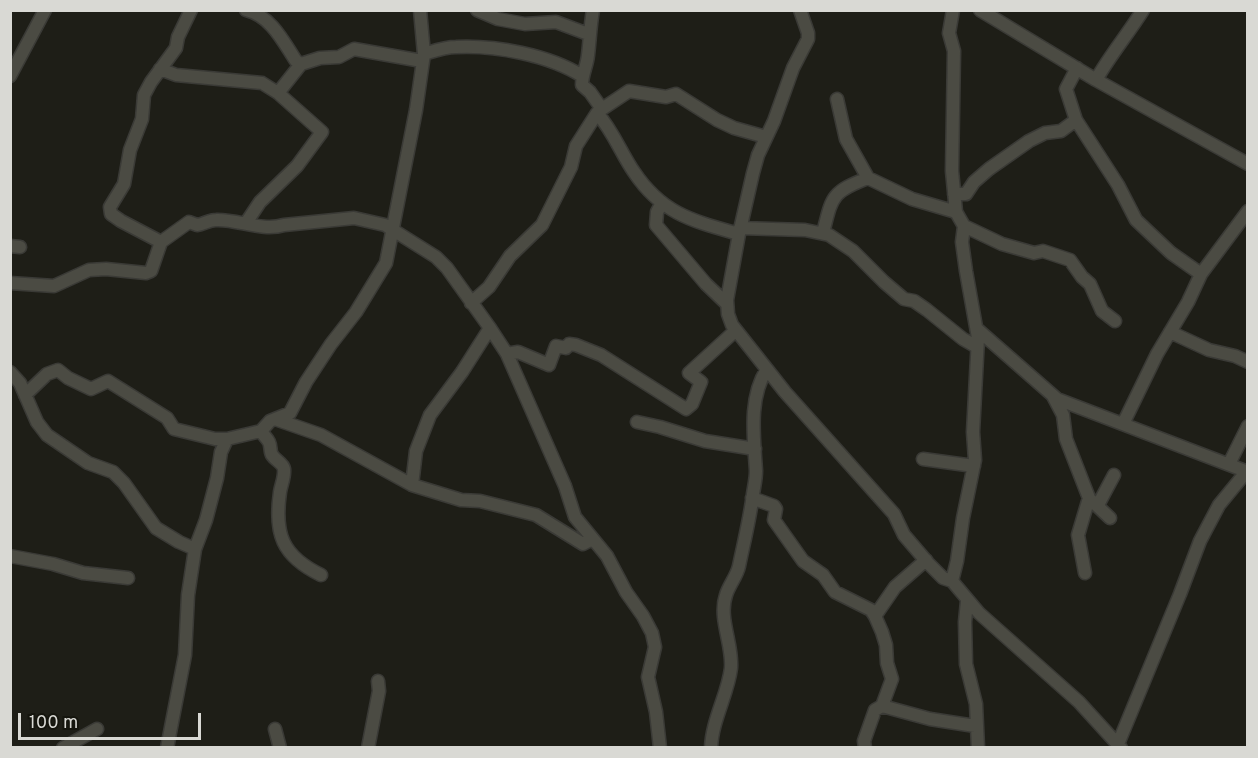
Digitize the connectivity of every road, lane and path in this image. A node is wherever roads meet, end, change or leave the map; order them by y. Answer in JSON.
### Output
{"nodes":[{"id":1,"x":45,"y":10,"type":"edge"},
{"id":2,"x":191,"y":10,"type":"edge"},
{"id":3,"x":246,"y":10,"type":"edge"},
{"id":4,"x":420,"y":10,"type":"edge"},
{"id":5,"x":477,"y":10,"type":"edge"},
{"id":6,"x":593,"y":10,"type":"edge"},
{"id":7,"x":800,"y":10,"type":"edge"},
{"id":8,"x":953,"y":10,"type":"edge"},
{"id":9,"x":980,"y":10,"type":"edge"},
{"id":10,"x":1143,"y":10,"type":"edge"},
{"id":11,"x":588,"y":34,"type":"junction"},
{"id":12,"x":423,"y":58,"type":"junction"},
{"id":13,"x":300,"y":64,"type":"junction"},
{"id":14,"x":1077,"y":68,"type":"junction"},
{"id":15,"x":160,"y":69,"type":"junction"},
{"id":16,"x":10,"y":76,"type":"edge"},
{"id":17,"x":582,"y":76,"type":"junction"},
{"id":18,"x":1096,"y":80,"type":"junction"},
{"id":19,"x":278,"y":93,"type":"junction"},
{"id":20,"x":837,"y":99,"type":"dead end"},
{"id":21,"x":600,"y":111,"type":"junction"},
{"id":22,"x":1076,"y":120,"type":"junction"},
{"id":23,"x":766,"y":137,"type":"junction"},
{"id":24,"x":1248,"y":164,"type":"edge"},
{"id":25,"x":868,"y":178,"type":"junction"},
{"id":26,"x":954,"y":194,"type":"junction"},
{"id":27,"x":662,"y":204,"type":"junction"},
{"id":28,"x":1248,"y":211,"type":"edge"},
{"id":29,"x":957,"y":212,"type":"junction"},
{"id":30,"x":246,"y":223,"type":"junction"},
{"id":31,"x":964,"y":226,"type":"junction"},
{"id":32,"x":393,"y":231,"type":"junction"},
{"id":33,"x":740,"y":231,"type":"junction"},
{"id":34,"x":823,"y":233,"type":"junction"},
{"id":35,"x":161,"y":242,"type":"junction"},
{"id":36,"x":1201,"y":274,"type":"junction"},
{"id":37,"x":10,"y":283,"type":"edge"},
{"id":38,"x":471,"y":303,"type":"junction"},
{"id":39,"x":727,"y":304,"type":"junction"},
{"id":40,"x":1115,"y":321,"type":"dead end"},
{"id":41,"x":490,"y":328,"type":"junction"},
{"id":42,"x":977,"y":329,"type":"junction"},
{"id":43,"x":735,"y":331,"type":"junction"},
{"id":44,"x":1170,"y":332,"type":"junction"},
{"id":45,"x":977,"y":347,"type":"junction"},
{"id":46,"x":507,"y":354,"type":"junction"},
{"id":47,"x":1248,"y":362,"type":"edge"},
{"id":48,"x":767,"y":369,"type":"junction"},
{"id":49,"x":10,"y":372,"type":"edge"},
{"id":50,"x":25,"y":395,"type":"junction"},
{"id":51,"x":1052,"y":395,"type":"junction"},
{"id":52,"x":275,"y":420,"type":"junction"},
{"id":53,"x":637,"y":422,"type":"dead end"},
{"id":54,"x":1123,"y":424,"type":"junction"},
{"id":55,"x":1248,"y":426,"type":"edge"},
{"id":56,"x":261,"y":431,"type":"junction"},
{"id":57,"x":227,"y":439,"type":"junction"},
{"id":58,"x":755,"y":449,"type":"junction"},
{"id":59,"x":923,"y":459,"type":"dead end"},
{"id":60,"x":1229,"y":464,"type":"junction"},
{"id":61,"x":974,"y":466,"type":"junction"},
{"id":62,"x":1247,"y":472,"type":"edge"},
{"id":63,"x":1114,"y":475,"type":"dead end"},
{"id":64,"x":412,"y":485,"type":"junction"},
{"id":65,"x":752,"y":498,"type":"junction"},
{"id":66,"x":1093,"y":502,"type":"junction"},
{"id":67,"x":1110,"y":518,"type":"dead end"},
{"id":68,"x":592,"y":539,"type":"junction"},
{"id":69,"x":195,"y":549,"type":"junction"},
{"id":70,"x":10,"y":556,"type":"edge"},
{"id":71,"x":926,"y":560,"type":"junction"},
{"id":72,"x":1085,"y":573,"type":"dead end"},
{"id":73,"x":321,"y":575,"type":"dead end"},
{"id":74,"x":128,"y":578,"type":"dead end"},
{"id":75,"x":952,"y":581,"type":"junction"},
{"id":76,"x":967,"y":601,"type":"junction"},
{"id":77,"x":875,"y":616,"type":"junction"},
{"id":78,"x":378,"y":681,"type":"dead end"},
{"id":79,"x":882,"y":706,"type":"junction"},
{"id":80,"x":975,"y":726,"type":"junction"},
{"id":81,"x":97,"y":729,"type":"dead end"},
{"id":82,"x":275,"y":729,"type":"dead end"},
{"id":83,"x":1119,"y":746,"type":"edge"},
{"id":84,"x":63,"y":747,"type":"edge"},
{"id":85,"x":167,"y":747,"type":"edge"},
{"id":86,"x":280,"y":747,"type":"edge"},
{"id":87,"x":368,"y":747,"type":"edge"},
{"id":88,"x":660,"y":747,"type":"edge"},
{"id":89,"x":711,"y":747,"type":"edge"},
{"id":90,"x":865,"y":747,"type":"edge"},
{"id":91,"x":978,"y":747,"type":"edge"}],
"edges":[{"from":1,"to":16,"type":"street"},
{"from":2,"to":15,"type":"street"},
{"from":3,"to":13,"type":"street"},
{"from":4,"to":12,"type":"street"},
{"from":5,"to":11,"type":"street"},
{"from":6,"to":11,"type":"street"},
{"from":7,"to":23,"type":"street"},
{"from":8,"to":26,"type":"street"},
{"from":9,"to":14,"type":"street"},
{"from":10,"to":18,"type":"street"},
{"from":11,"to":17,"type":"street"},
{"from":12,"to":13,"type":"street"},
{"from":12,"to":17,"type":"street"},
{"from":12,"to":32,"type":"street"},
{"from":13,"to":19,"type":"street"},
{"from":14,"to":18,"type":"street"},
{"from":14,"to":22,"type":"street"},
{"from":15,"to":19,"type":"street"},
{"from":15,"to":35,"type":"street"},
{"from":17,"to":21,"type":"street"},
{"from":18,"to":24,"type":"street"},
{"from":19,"to":30,"type":"street"},
{"from":20,"to":25,"type":"street"},
{"from":21,"to":23,"type":"street"},
{"from":21,"to":27,"type":"street"},
{"from":21,"to":38,"type":"street"},
{"from":22,"to":26,"type":"street"},
{"from":22,"to":36,"type":"street"},
{"from":23,"to":33,"type":"street"},
{"from":25,"to":29,"type":"street"},
{"from":25,"to":34,"type":"street"},
{"from":26,"to":29,"type":"street"},
{"from":27,"to":33,"type":"street"},
{"from":27,"to":39,"type":"street"},
{"from":28,"to":36,"type":"street"},
{"from":29,"to":31,"type":"street"},
{"from":30,"to":32,"type":"street"},
{"from":30,"to":35,"type":"street"},
{"from":31,"to":40,"type":"street"},
{"from":31,"to":42,"type":"street"},
{"from":32,"to":38,"type":"street"},
{"from":32,"to":52,"type":"street"},
{"from":33,"to":34,"type":"street"},
{"from":33,"to":39,"type":"street"},
{"from":34,"to":45,"type":"street"},
{"from":35,"to":37,"type":"street"},
{"from":36,"to":44,"type":"street"},
{"from":38,"to":41,"type":"street"},
{"from":39,"to":43,"type":"street"},
{"from":41,"to":46,"type":"street"},
{"from":41,"to":64,"type":"street"},
{"from":42,"to":45,"type":"street"},
{"from":42,"to":51,"type":"street"},
{"from":43,"to":46,"type":"street"},
{"from":43,"to":48,"type":"street"},
{"from":44,"to":47,"type":"street"},
{"from":44,"to":54,"type":"street"},
{"from":45,"to":61,"type":"street"},
{"from":46,"to":68,"type":"street"},
{"from":48,"to":58,"type":"street"},
{"from":48,"to":71,"type":"street"},
{"from":49,"to":50,"type":"street"},
{"from":50,"to":57,"type":"street"},
{"from":50,"to":69,"type":"street"},
{"from":51,"to":54,"type":"street"},
{"from":51,"to":66,"type":"street"},
{"from":52,"to":56,"type":"street"},
{"from":52,"to":64,"type":"street"},
{"from":53,"to":58,"type":"street"},
{"from":54,"to":60,"type":"street"},
{"from":55,"to":60,"type":"street"},
{"from":56,"to":57,"type":"street"},
{"from":56,"to":73,"type":"street"},
{"from":57,"to":69,"type":"street"},
{"from":58,"to":65,"type":"street"},
{"from":59,"to":61,"type":"street"},
{"from":60,"to":62,"type":"street"},
{"from":61,"to":75,"type":"street"},
{"from":62,"to":83,"type":"street"},
{"from":63,"to":66,"type":"street"},
{"from":64,"to":68,"type":"street"},
{"from":65,"to":77,"type":"street"},
{"from":65,"to":89,"type":"street"},
{"from":66,"to":67,"type":"street"},
{"from":66,"to":72,"type":"street"},
{"from":68,"to":88,"type":"street"},
{"from":69,"to":85,"type":"street"},
{"from":70,"to":74,"type":"street"},
{"from":71,"to":75,"type":"street"},
{"from":71,"to":77,"type":"street"},
{"from":75,"to":76,"type":"street"},
{"from":76,"to":80,"type":"street"},
{"from":76,"to":83,"type":"street"},
{"from":77,"to":79,"type":"street"},
{"from":78,"to":87,"type":"street"},
{"from":79,"to":80,"type":"street"},
{"from":79,"to":90,"type":"street"},
{"from":80,"to":91,"type":"street"},
{"from":81,"to":84,"type":"street"},
{"from":82,"to":86,"type":"street"}]}
